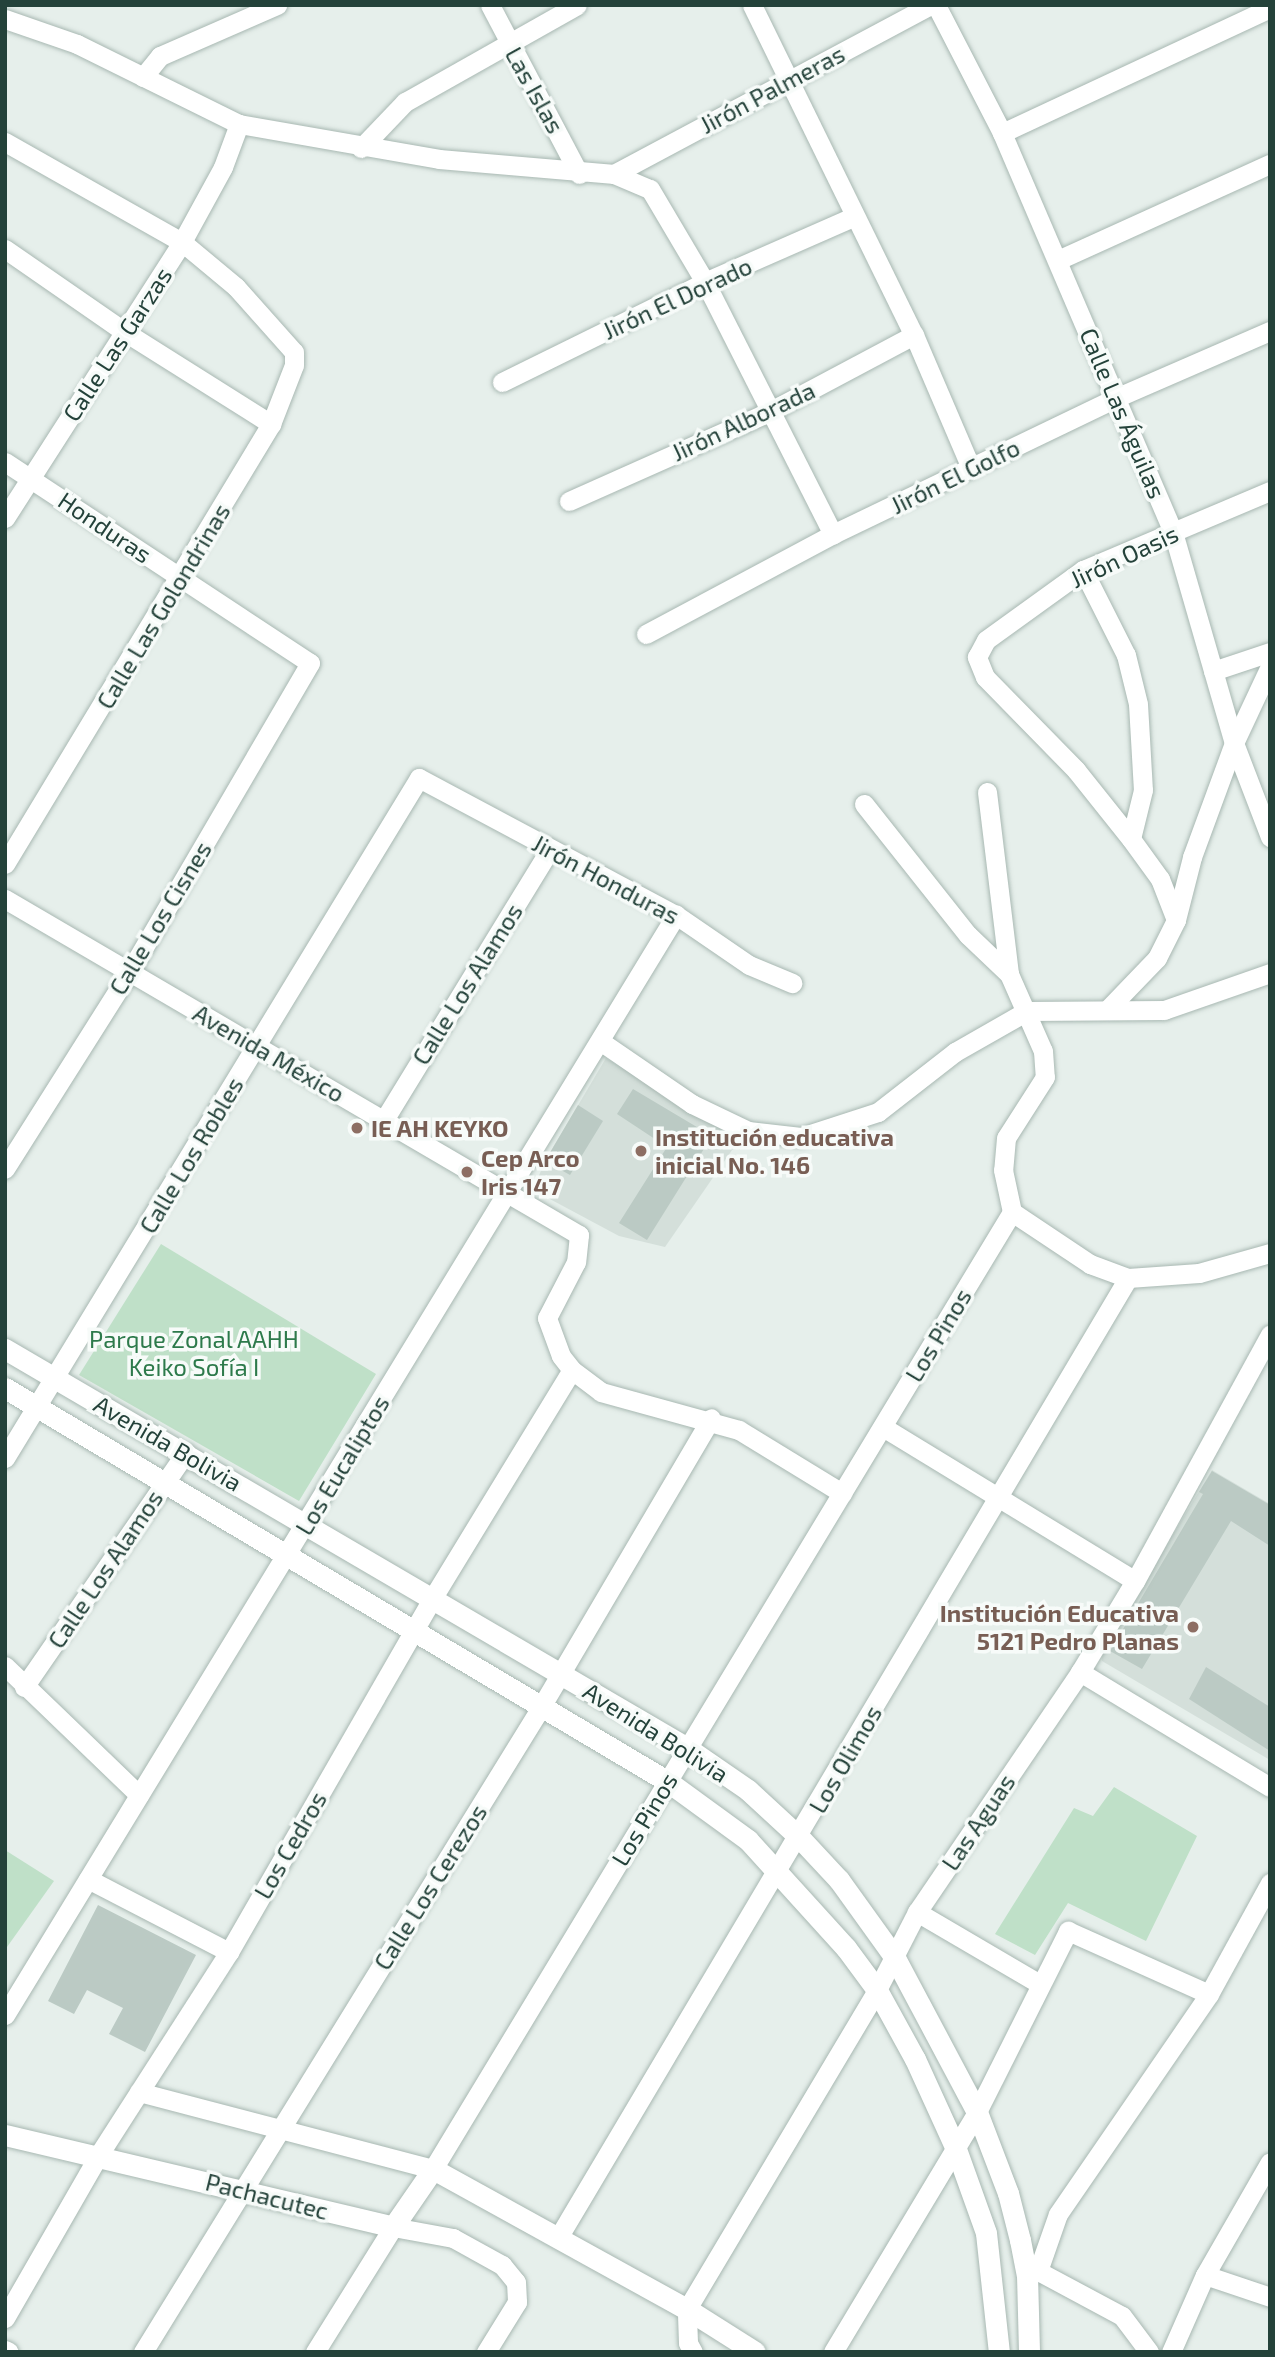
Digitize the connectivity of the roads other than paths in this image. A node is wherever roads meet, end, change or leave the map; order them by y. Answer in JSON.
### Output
{"nodes":[{"id":1,"x":490,"y":5,"type":"edge"},
{"id":2,"x":577,"y":5,"type":"edge"},
{"id":3,"x":752,"y":5,"type":"edge"},
{"id":4,"x":930,"y":5,"type":"edge"},
{"id":5,"x":936,"y":5,"type":"edge"},
{"id":6,"x":273,"y":6,"type":"edge"},
{"id":7,"x":1270,"y":8,"type":"edge"},
{"id":8,"x":5,"y":19,"type":"edge"},
{"id":9,"x":508,"y":41,"type":"junction"},
{"id":10,"x":143,"y":77,"type":"junction"},
{"id":11,"x":791,"y":79,"type":"junction"},
{"id":12,"x":239,"y":124,"type":"junction"},
{"id":13,"x":1002,"y":133,"type":"junction"},
{"id":14,"x":5,"y":142,"type":"edge"},
{"id":15,"x":361,"y":148,"type":"junction"},
{"id":16,"x":1270,"y":164,"type":"edge"},
{"id":17,"x":579,"y":174,"type":"junction"},
{"id":18,"x":614,"y":174,"type":"junction"},
{"id":19,"x":853,"y":217,"type":"junction"},
{"id":20,"x":182,"y":242,"type":"junction"},
{"id":21,"x":5,"y":249,"type":"edge"},
{"id":22,"x":1058,"y":260,"type":"junction"},
{"id":23,"x":705,"y":282,"type":"junction"},
{"id":24,"x":1270,"y":331,"type":"edge"},
{"id":25,"x":125,"y":332,"type":"junction"},
{"id":26,"x":914,"y":335,"type":"junction"},
{"id":27,"x":502,"y":382,"type":"dead end"},
{"id":28,"x":1118,"y":397,"type":"junction"},
{"id":29,"x":771,"y":411,"type":"junction"},
{"id":30,"x":271,"y":424,"type":"junction"},
{"id":31,"x":5,"y":462,"type":"edge"},
{"id":32,"x":971,"y":468,"type":"junction"},
{"id":33,"x":30,"y":477,"type":"junction"},
{"id":34,"x":1270,"y":491,"type":"edge"},
{"id":35,"x":569,"y":501,"type":"dead end"},
{"id":36,"x":5,"y":518,"type":"edge"},
{"id":37,"x":1173,"y":532,"type":"junction"},
{"id":38,"x":833,"y":534,"type":"junction"},
{"id":39,"x":1083,"y":570,"type":"junction"},
{"id":40,"x":181,"y":577,"type":"junction"},
{"id":41,"x":646,"y":634,"type":"dead end"},
{"id":42,"x":1270,"y":652,"type":"edge"},
{"id":43,"x":310,"y":663,"type":"joint"},
{"id":44,"x":1270,"y":666,"type":"edge"},
{"id":45,"x":1213,"y":671,"type":"junction"},
{"id":46,"x":1234,"y":743,"type":"junction"},
{"id":47,"x":419,"y":778,"type":"joint"},
{"id":48,"x":987,"y":792,"type":"dead end"},
{"id":49,"x":1263,"y":799,"type":"edge"},
{"id":50,"x":864,"y":804,"type":"dead end"},
{"id":51,"x":1270,"y":837,"type":"edge"},
{"id":52,"x":1131,"y":839,"type":"junction"},
{"id":53,"x":550,"y":849,"type":"junction"},
{"id":54,"x":5,"y":864,"type":"edge"},
{"id":55,"x":5,"y":899,"type":"edge"},
{"id":56,"x":676,"y":915,"type":"junction"},
{"id":57,"x":1176,"y":920,"type":"junction"},
{"id":58,"x":130,"y":971,"type":"junction"},
{"id":59,"x":1270,"y":973,"type":"edge"},
{"id":60,"x":1009,"y":974,"type":"junction"},
{"id":61,"x":792,"y":983,"type":"dead end"},
{"id":62,"x":1107,"y":1010,"type":"junction"},
{"id":63,"x":1027,"y":1011,"type":"junction"},
{"id":64,"x":600,"y":1041,"type":"junction"},
{"id":65,"x":257,"y":1045,"type":"junction"},
{"id":66,"x":384,"y":1120,"type":"junction"},
{"id":67,"x":5,"y":1169,"type":"edge"},
{"id":68,"x":508,"y":1192,"type":"junction"},
{"id":69,"x":1012,"y":1212,"type":"junction"},
{"id":70,"x":1270,"y":1253,"type":"edge"},
{"id":71,"x":1128,"y":1278,"type":"junction"},
{"id":72,"x":1270,"y":1334,"type":"edge"},
{"id":73,"x":5,"y":1349,"type":"edge"},
{"id":74,"x":1254,"y":1362,"type":"junction"},
{"id":75,"x":572,"y":1370,"type":"junction"},
{"id":76,"x":1270,"y":1375,"type":"edge"},
{"id":77,"x":55,"y":1378,"type":"junction"},
{"id":78,"x":5,"y":1388,"type":"edge"},
{"id":79,"x":37,"y":1407,"type":"junction"},
{"id":80,"x":711,"y":1418,"type":"junction"},
{"id":81,"x":883,"y":1427,"type":"junction"},
{"id":82,"x":186,"y":1451,"type":"junction"},
{"id":83,"x":5,"y":1458,"type":"edge"},
{"id":84,"x":165,"y":1482,"type":"junction"},
{"id":85,"x":842,"y":1493,"type":"junction"},
{"id":86,"x":998,"y":1497,"type":"junction"},
{"id":87,"x":306,"y":1525,"type":"junction"},
{"id":88,"x":287,"y":1556,"type":"junction"},
{"id":89,"x":1135,"y":1581,"type":"junction"},
{"id":90,"x":432,"y":1599,"type":"junction"},
{"id":91,"x":414,"y":1631,"type":"junction"},
{"id":92,"x":5,"y":1667,"type":"edge"},
{"id":93,"x":1080,"y":1672,"type":"junction"},
{"id":94,"x":561,"y":1674,"type":"junction"},
{"id":95,"x":24,"y":1687,"type":"junction"},
{"id":96,"x":541,"y":1707,"type":"junction"},
{"id":97,"x":687,"y":1748,"type":"junction"},
{"id":98,"x":667,"y":1781,"type":"junction"},
{"id":99,"x":1270,"y":1787,"type":"edge"},
{"id":100,"x":139,"y":1795,"type":"junction"},
{"id":101,"x":799,"y":1837,"type":"junction"},
{"id":102,"x":779,"y":1871,"type":"junction"},
{"id":103,"x":88,"y":1879,"type":"junction"},
{"id":104,"x":1270,"y":1882,"type":"edge"},
{"id":105,"x":917,"y":1912,"type":"junction"},
{"id":106,"x":229,"y":1952,"type":"junction"},
{"id":107,"x":895,"y":1958,"type":"junction"},
{"id":108,"x":1038,"y":1983,"type":"junction"},
{"id":109,"x":877,"y":1990,"type":"junction"},
{"id":110,"x":1209,"y":1994,"type":"junction"},
{"id":111,"x":5,"y":2015,"type":"edge"},
{"id":112,"x":139,"y":2092,"type":"junction"},
{"id":113,"x":977,"y":2112,"type":"junction"},
{"id":114,"x":282,"y":2129,"type":"junction"},
{"id":115,"x":5,"y":2135,"type":"edge"},
{"id":116,"x":956,"y":2149,"type":"junction"},
{"id":117,"x":97,"y":2156,"type":"junction"},
{"id":118,"x":1270,"y":2162,"type":"edge"},
{"id":119,"x":433,"y":2169,"type":"junction"},
{"id":120,"x":245,"y":2190,"type":"junction"},
{"id":121,"x":393,"y":2227,"type":"junction"},
{"id":122,"x":558,"y":2238,"type":"junction"},
{"id":123,"x":1033,"y":2273,"type":"junction"},
{"id":124,"x":1205,"y":2275,"type":"junction"},
{"id":125,"x":1270,"y":2297,"type":"edge"},
{"id":126,"x":687,"y":2309,"type":"junction"},
{"id":127,"x":5,"y":2318,"type":"edge"},
{"id":128,"x":143,"y":2352,"type":"edge"},
{"id":129,"x":316,"y":2352,"type":"edge"},
{"id":130,"x":486,"y":2352,"type":"edge"},
{"id":131,"x":693,"y":2352,"type":"edge"},
{"id":132,"x":755,"y":2352,"type":"edge"},
{"id":133,"x":833,"y":2352,"type":"edge"},
{"id":134,"x":999,"y":2352,"type":"edge"},
{"id":135,"x":1029,"y":2352,"type":"edge"},
{"id":136,"x":1149,"y":2352,"type":"edge"},
{"id":137,"x":1171,"y":2352,"type":"edge"}],
"edges":[{"from":1,"to":9,"type":"street","name":"Las Islas"},
{"from":2,"to":9,"type":"street"},
{"from":3,"to":11,"type":"street"},
{"from":4,"to":11,"type":"street","name":"Jirón Palmeras"},
{"from":5,"to":13,"type":"street","name":"Calle Las Águilas"},
{"from":6,"to":10,"type":"street"},
{"from":7,"to":13,"type":"street"},
{"from":8,"to":10,"type":"street"},
{"from":9,"to":15,"type":"street"},
{"from":9,"to":17,"type":"street","name":"Las Islas"},
{"from":10,"to":12,"type":"street"},
{"from":11,"to":18,"type":"street","name":"Jirón Palmeras"},
{"from":11,"to":19,"type":"street"},
{"from":12,"to":15,"type":"street"},
{"from":12,"to":20,"type":"street","name":"Calle Las Garzas"},
{"from":13,"to":22,"type":"street","name":"Calle Las Águilas"},
{"from":14,"to":20,"type":"street"},
{"from":15,"to":17,"type":"street"},
{"from":16,"to":22,"type":"street"},
{"from":17,"to":18,"type":"street"},
{"from":18,"to":23,"type":"street"},
{"from":19,"to":23,"type":"street","name":"Jirón El Dorado"},
{"from":19,"to":26,"type":"street"},
{"from":20,"to":25,"type":"street","name":"Calle Las Garzas"},
{"from":20,"to":30,"type":"street","name":"Calle Las Golondrinas"},
{"from":21,"to":25,"type":"street"},
{"from":22,"to":28,"type":"street","name":"Calle Las Águilas"},
{"from":23,"to":27,"type":"street","name":"Jirón El Dorado"},
{"from":23,"to":29,"type":"street"},
{"from":24,"to":28,"type":"street","name":"Jirón El Golfo"},
{"from":25,"to":30,"type":"street"},
{"from":25,"to":33,"type":"street","name":"Calle Las Garzas"},
{"from":26,"to":29,"type":"street","name":"Jirón Alborada"},
{"from":26,"to":32,"type":"street"},
{"from":28,"to":32,"type":"street","name":"Jirón El Golfo"},
{"from":28,"to":37,"type":"street","name":"Calle Las Águilas"},
{"from":29,"to":35,"type":"street","name":"Jirón Alborada"},
{"from":29,"to":38,"type":"street"},
{"from":30,"to":40,"type":"street","name":"Calle Las Golondrinas"},
{"from":31,"to":33,"type":"street","name":"Honduras"},
{"from":32,"to":38,"type":"street","name":"Jirón El Golfo"},
{"from":33,"to":36,"type":"street","name":"Calle Las Garzas"},
{"from":33,"to":40,"type":"street","name":"Honduras"},
{"from":34,"to":37,"type":"street","name":"Jirón Oasis"},
{"from":37,"to":39,"type":"street","name":"Jirón Oasis"},
{"from":37,"to":45,"type":"street","name":"Calle Las Águilas"},
{"from":38,"to":41,"type":"street","name":"Jirón El Golfo"},
{"from":39,"to":52,"type":"street"},
{"from":39,"to":52,"type":"street","name":"Jirón Oasis"},
{"from":40,"to":43,"type":"street","name":"Honduras"},
{"from":40,"to":54,"type":"street","name":"Calle Las Golondrinas"},
{"from":42,"to":45,"type":"street"},
{"from":43,"to":58,"type":"street","name":"Calle Los Cisnes"},
{"from":44,"to":46,"type":"street"},
{"from":45,"to":46,"type":"street","name":"Calle Las Águilas"},
{"from":46,"to":49,"type":"street","name":"Calle Las Águilas"},
{"from":46,"to":57,"type":"street"},
{"from":47,"to":53,"type":"street","name":"Jirón Honduras"},
{"from":47,"to":65,"type":"street","name":"Calle Los Robles"},
{"from":48,"to":60,"type":"street"},
{"from":49,"to":51,"type":"street","name":"Calle Las Águilas"},
{"from":50,"to":60,"type":"street"},
{"from":52,"to":57,"type":"street"},
{"from":53,"to":56,"type":"street","name":"Jirón Honduras"},
{"from":53,"to":66,"type":"street","name":"Calle Los Alamos"},
{"from":55,"to":58,"type":"street","name":"Avenida México"},
{"from":56,"to":61,"type":"street","name":"Jirón Honduras"},
{"from":56,"to":64,"type":"street","name":"Los Eucaliptos"},
{"from":57,"to":62,"type":"street"},
{"from":58,"to":65,"type":"street","name":"Avenida México"},
{"from":58,"to":67,"type":"street","name":"Calle Los Cisnes"},
{"from":59,"to":62,"type":"street"},
{"from":60,"to":63,"type":"street"},
{"from":62,"to":63,"type":"street"},
{"from":63,"to":64,"type":"street"},
{"from":63,"to":69,"type":"street"},
{"from":64,"to":68,"type":"street","name":"Los Eucaliptos"},
{"from":65,"to":66,"type":"street","name":"Avenida México"},
{"from":65,"to":77,"type":"street","name":"Calle Los Robles"},
{"from":66,"to":68,"type":"street","name":"Avenida México"},
{"from":68,"to":75,"type":"street","name":"Avenida México"},
{"from":68,"to":87,"type":"street","name":"Los Eucaliptos"},
{"from":69,"to":71,"type":"street"},
{"from":69,"to":81,"type":"street","name":"Los Pinos"},
{"from":70,"to":71,"type":"street"},
{"from":71,"to":86,"type":"street","name":"Los Olimos"},
{"from":72,"to":74,"type":"street","name":"Las Aguas"},
{"from":73,"to":77,"type":"main road","name":"Avenida Bolivia"},
{"from":74,"to":76,"type":"street"},
{"from":74,"to":89,"type":"street","name":"Las Aguas"},
{"from":75,"to":80,"type":"street","name":"Avenida México"},
{"from":75,"to":90,"type":"street","name":"Los Cedros"},
{"from":77,"to":79,"type":"street","name":"Calle Los Robles"},
{"from":77,"to":82,"type":"main road","name":"Avenida Bolivia"},
{"from":78,"to":79,"type":"main road","name":"Avenida Bolivia"},
{"from":79,"to":83,"type":"street","name":"Calle Los Robles"},
{"from":79,"to":84,"type":"main road","name":"Avenida Bolivia"},
{"from":80,"to":85,"type":"street","name":"Avenida México"},
{"from":80,"to":94,"type":"street","name":"Calle Los Cerezos"},
{"from":81,"to":85,"type":"street","name":"Los Pinos"},
{"from":81,"to":86,"type":"street"},
{"from":82,"to":84,"type":"street","name":"Calle Los Alamos"},
{"from":82,"to":87,"type":"main road","name":"Avenida Bolivia"},
{"from":84,"to":88,"type":"main road","name":"Avenida Bolivia"},
{"from":84,"to":95,"type":"street","name":"Calle Los Alamos"},
{"from":85,"to":97,"type":"street","name":"Los Pinos"},
{"from":86,"to":89,"type":"street"},
{"from":86,"to":101,"type":"street","name":"Los Olimos"},
{"from":87,"to":88,"type":"street","name":"Los Eucaliptos"},
{"from":87,"to":90,"type":"main road","name":"Avenida Bolivia"},
{"from":88,"to":91,"type":"main road","name":"Avenida Bolivia"},
{"from":88,"to":100,"type":"street","name":"Los Eucaliptos"},
{"from":89,"to":93,"type":"street","name":"Las Aguas"},
{"from":90,"to":91,"type":"street","name":"Los Cedros"},
{"from":90,"to":94,"type":"main road","name":"Avenida Bolivia"},
{"from":91,"to":96,"type":"main road","name":"Avenida Bolivia"},
{"from":91,"to":106,"type":"street","name":"Los Cedros"},
{"from":92,"to":95,"type":"street"},
{"from":93,"to":99,"type":"street"},
{"from":93,"to":105,"type":"street","name":"Las Aguas"},
{"from":94,"to":96,"type":"street","name":"Calle Los Cerezos"},
{"from":94,"to":97,"type":"main road","name":"Avenida Bolivia"},
{"from":95,"to":100,"type":"street"},
{"from":96,"to":98,"type":"main road","name":"Avenida Bolivia"},
{"from":96,"to":114,"type":"street","name":"Calle Los Cerezos"},
{"from":97,"to":98,"type":"street","name":"Los Pinos"},
{"from":97,"to":101,"type":"main road","name":"Avenida Bolivia"},
{"from":98,"to":102,"type":"main road","name":"Avenida Bolivia"},
{"from":98,"to":119,"type":"street","name":"Los Pinos"},
{"from":100,"to":103,"type":"street","name":"Los Eucaliptos"},
{"from":101,"to":102,"type":"street","name":"Los Olimos"},
{"from":101,"to":107,"type":"main road","name":"Avenida Bolivia"},
{"from":102,"to":109,"type":"main road","name":"Avenida Bolivia"},
{"from":102,"to":122,"type":"street","name":"Los Olimos"},
{"from":103,"to":106,"type":"street"},
{"from":103,"to":111,"type":"street","name":"Los Eucaliptos"},
{"from":104,"to":110,"type":"street"},
{"from":105,"to":107,"type":"street","name":"Las Aguas"},
{"from":105,"to":108,"type":"street"},
{"from":106,"to":112,"type":"street","name":"Los Cedros"},
{"from":107,"to":109,"type":"street","name":"Las Aguas"},
{"from":107,"to":113,"type":"main road","name":"Avenida Bolivia"},
{"from":108,"to":110,"type":"street"},
{"from":108,"to":113,"type":"street"},
{"from":109,"to":116,"type":"main road","name":"Avenida Bolivia"},
{"from":109,"to":126,"type":"street","name":"Las Aguas"},
{"from":110,"to":123,"type":"street"},
{"from":112,"to":114,"type":"street"},
{"from":112,"to":117,"type":"street","name":"Los Cedros"},
{"from":113,"to":116,"type":"street"},
{"from":113,"to":123,"type":"main road","name":"Avenida Bolivia"},
{"from":114,"to":119,"type":"street"},
{"from":114,"to":120,"type":"street","name":"Calle Los Cerezos"},
{"from":115,"to":117,"type":"main road","name":"Pachacutec"},
{"from":116,"to":133,"type":"street"},
{"from":116,"to":134,"type":"main road","name":"Avenida Bolivia"},
{"from":117,"to":120,"type":"main road","name":"Pachacutec"},
{"from":117,"to":127,"type":"street","name":"Los Cedros"},
{"from":118,"to":124,"type":"street"},
{"from":119,"to":121,"type":"main road","name":"Los Pinos"},
{"from":119,"to":122,"type":"main road"},
{"from":120,"to":121,"type":"main road","name":"Pachacutec"},
{"from":120,"to":128,"type":"street","name":"Calle Los Cerezos"},
{"from":121,"to":129,"type":"street","name":"Los Pinos"},
{"from":121,"to":130,"type":"street","name":"Pachacutec"},
{"from":122,"to":126,"type":"main road"},
{"from":123,"to":135,"type":"main road","name":"Avenida Bolivia"},
{"from":123,"to":136,"type":"street"},
{"from":124,"to":125,"type":"street"},
{"from":124,"to":137,"type":"street"},
{"from":126,"to":131,"type":"street"},
{"from":126,"to":132,"type":"main road"}]}
